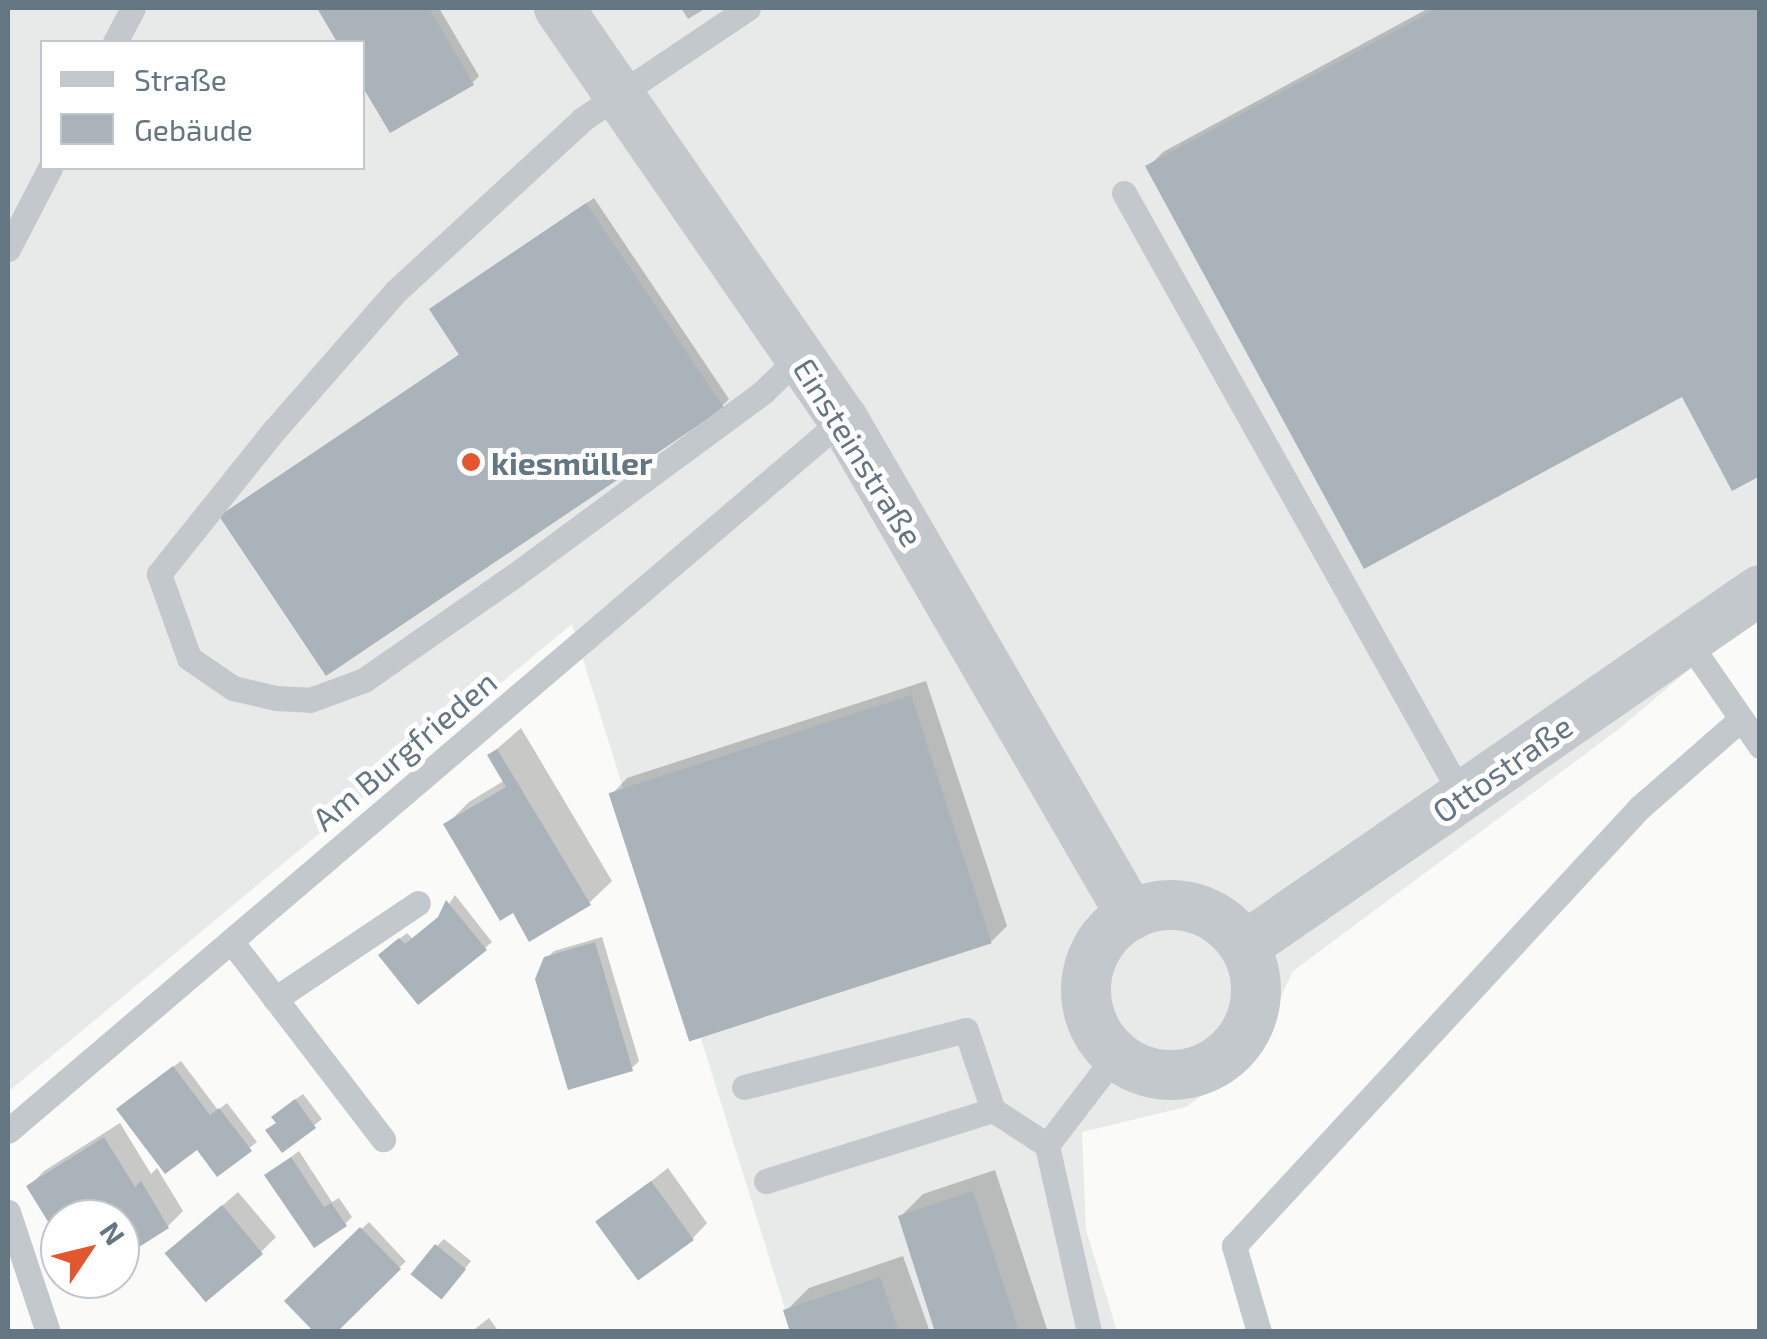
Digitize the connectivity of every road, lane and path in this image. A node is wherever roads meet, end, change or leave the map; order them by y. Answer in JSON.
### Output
{"nodes":[{"id":1,"x":133,"y":8,"type":"edge"},
{"id":2,"x":560,"y":8,"type":"edge"},
{"id":3,"x":748,"y":8,"type":"edge"},
{"id":4,"x":115,"y":40,"type":"edge"},
{"id":5,"x":620,"y":94,"type":"junction"},
{"id":6,"x":49,"y":170,"type":"edge"},
{"id":7,"x":1124,"y":193,"type":"dead end"},
{"id":8,"x":8,"y":249,"type":"edge"},
{"id":9,"x":800,"y":356,"type":"junction"},
{"id":10,"x":844,"y":419,"type":"junction"},
{"id":11,"x":1760,"y":590,"type":"edge"},
{"id":12,"x":1686,"y":640,"type":"junction"},
{"id":13,"x":1741,"y":720,"type":"junction"},
{"id":14,"x":1760,"y":746,"type":"edge"},
{"id":15,"x":1462,"y":796,"type":"junction"},
{"id":16,"x":418,"y":903,"type":"dead end"},
{"id":17,"x":1131,"y":915,"type":"junction"},
{"id":18,"x":231,"y":941,"type":"junction"},
{"id":19,"x":1245,"y":946,"type":"junction"},
{"id":20,"x":275,"y":999,"type":"junction"},
{"id":21,"x":1116,"y":1055,"type":"junction"},
{"id":22,"x":744,"y":1087,"type":"dead end"},
{"id":23,"x":993,"y":1110,"type":"junction"},
{"id":24,"x":8,"y":1131,"type":"edge"},
{"id":25,"x":383,"y":1139,"type":"dead end"},
{"id":26,"x":1047,"y":1145,"type":"junction"},
{"id":27,"x":766,"y":1181,"type":"dead end"},
{"id":28,"x":8,"y":1212,"type":"edge"},
{"id":29,"x":48,"y":1332,"type":"edge"},
{"id":30,"x":1089,"y":1332,"type":"edge"},
{"id":31,"x":1258,"y":1332,"type":"edge"}],
"edges":[{"from":1,"to":4,"type":"lane"},
{"from":2,"to":5,"type":"street","name":"Einsteinstraße"},
{"from":3,"to":5,"type":"lane"},
{"from":5,"to":9,"type":"street","name":"Einsteinstraße"},
{"from":5,"to":9,"type":"lane"},
{"from":6,"to":8,"type":"lane"},
{"from":7,"to":15,"type":"lane"},
{"from":9,"to":10,"type":"street","name":"Einsteinstraße"},
{"from":10,"to":17,"type":"street","name":"Einsteinstraße"},
{"from":10,"to":18,"type":"lane","name":"Am Burgfrieden"},
{"from":11,"to":12,"type":"street","name":"Ottostraße"},
{"from":12,"to":13,"type":"lane"},
{"from":12,"to":15,"type":"street","name":"Ottostraße"},
{"from":13,"to":14,"type":"lane"},
{"from":13,"to":31,"type":"lane"},
{"from":15,"to":19,"type":"street","name":"Ottostraße"},
{"from":16,"to":20,"type":"lane"},
{"from":17,"to":19,"type":"street"},
{"from":17,"to":21,"type":"street"},
{"from":18,"to":20,"type":"lane"},
{"from":18,"to":24,"type":"lane","name":"Am Burgfrieden"},
{"from":19,"to":21,"type":"street"},
{"from":20,"to":25,"type":"lane"},
{"from":21,"to":26,"type":"lane"},
{"from":22,"to":23,"type":"lane"},
{"from":23,"to":26,"type":"lane"},
{"from":23,"to":27,"type":"lane"},
{"from":26,"to":30,"type":"lane"},
{"from":28,"to":29,"type":"lane"}]}
